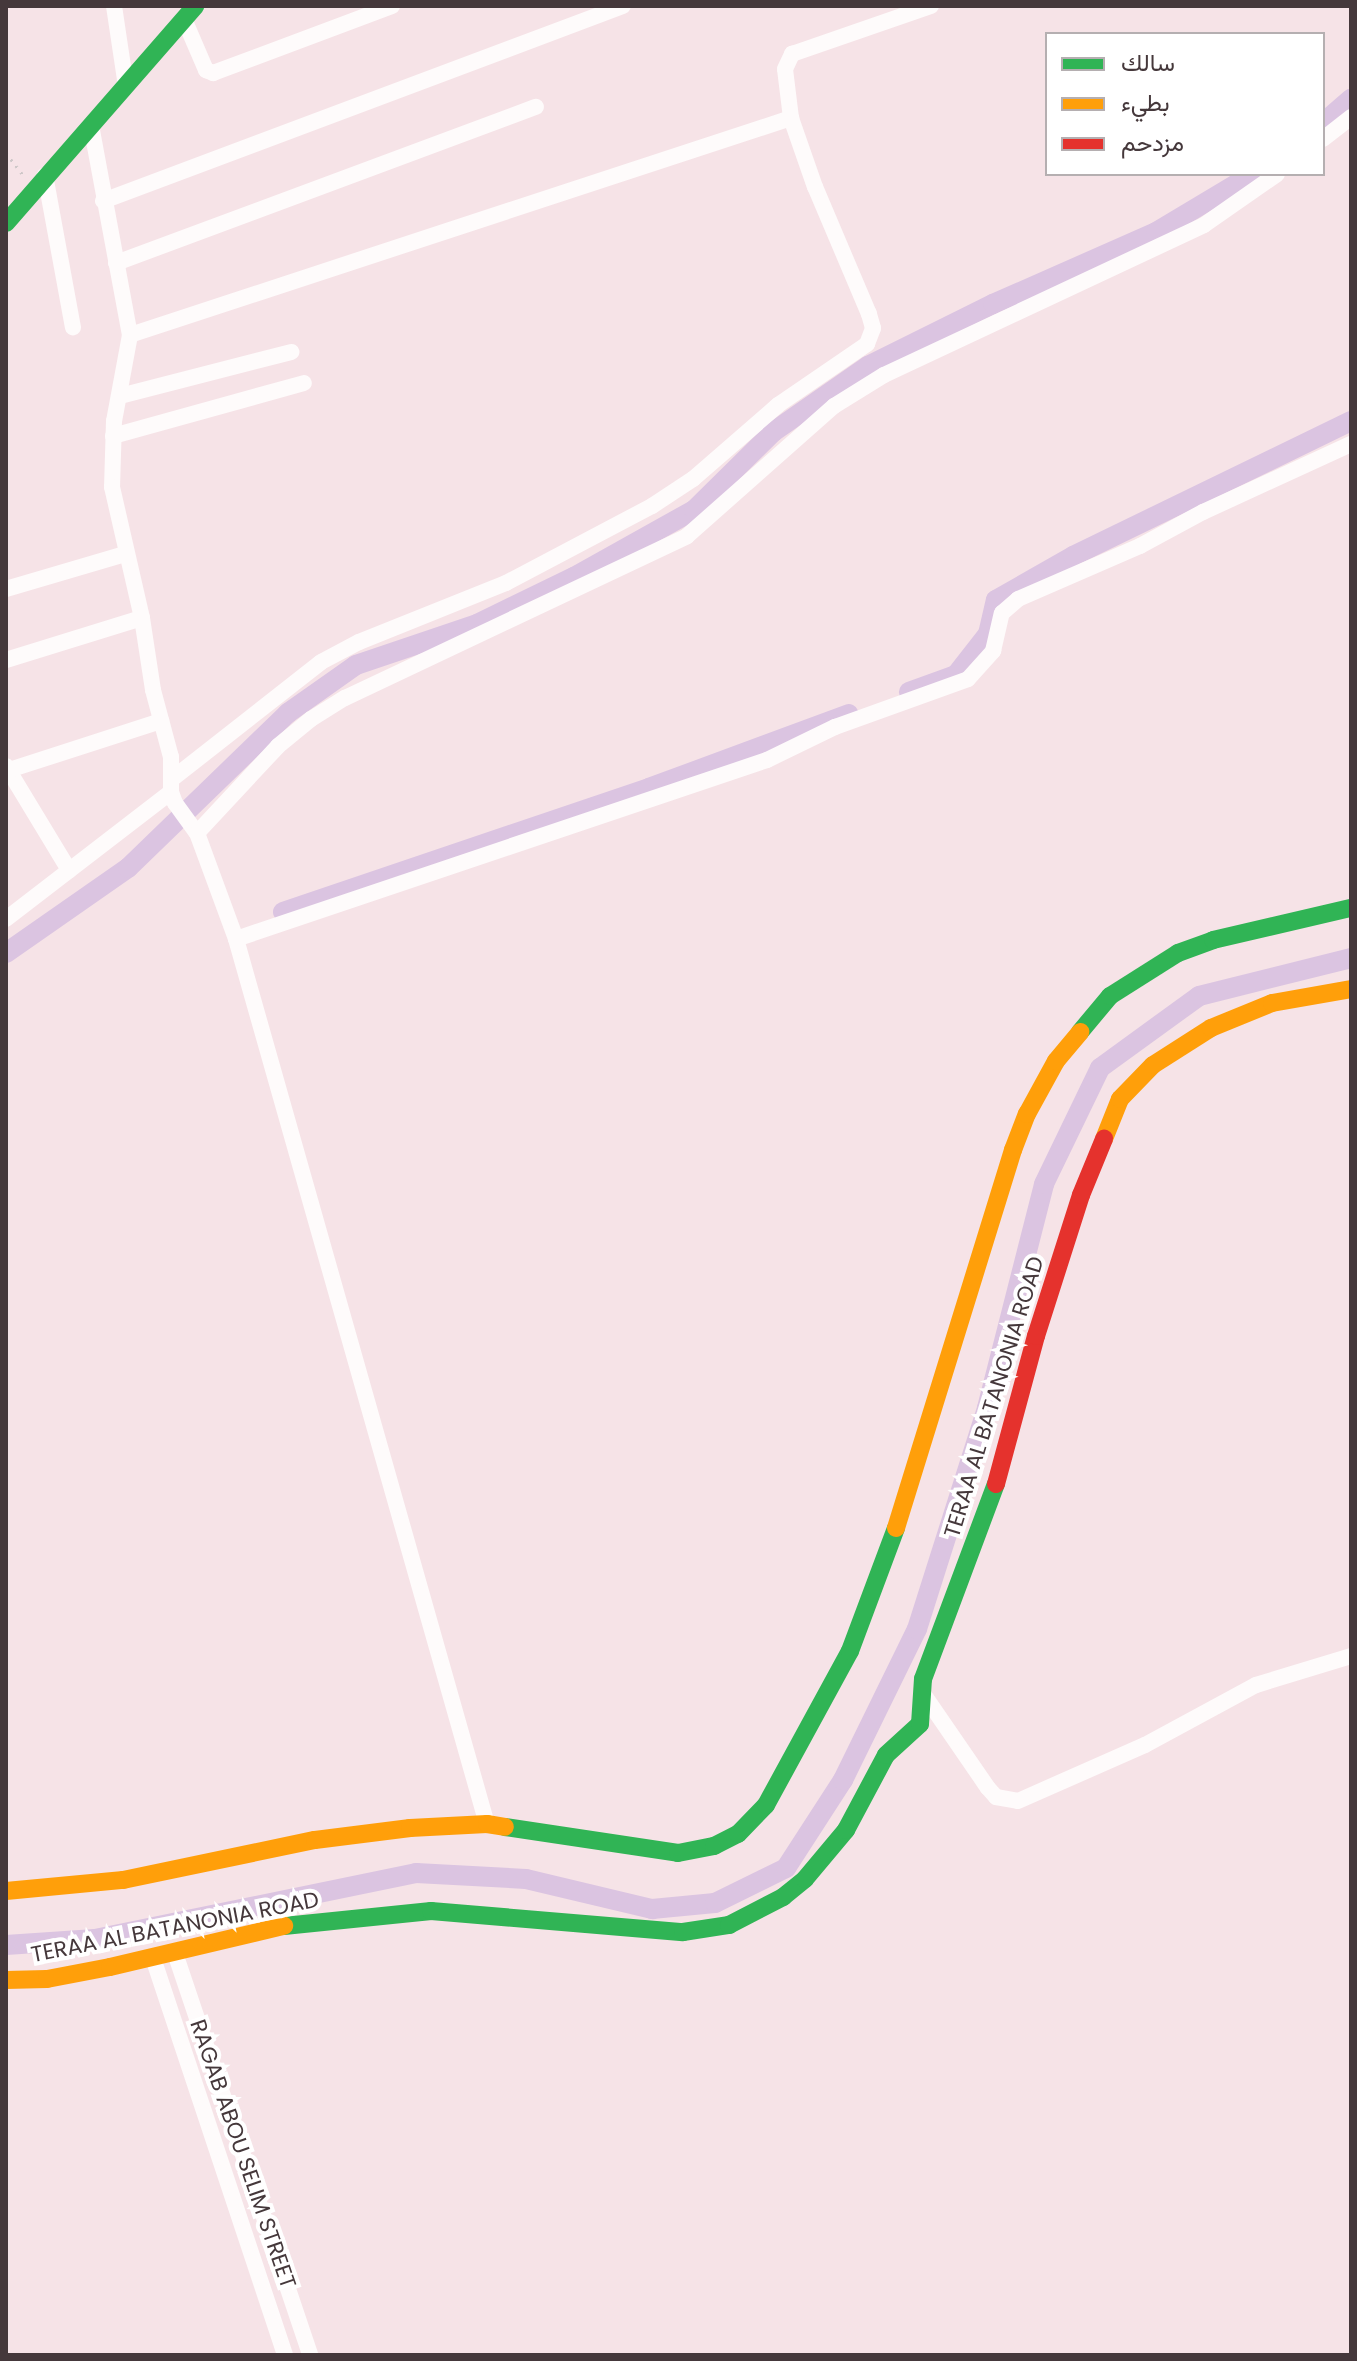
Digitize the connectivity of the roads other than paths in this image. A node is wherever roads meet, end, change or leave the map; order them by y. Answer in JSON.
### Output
{"nodes":[{"id":1,"x":114,"y":6,"type":"edge"},
{"id":2,"x":392,"y":6,"type":"edge"},
{"id":3,"x":623,"y":6,"type":"edge"},
{"id":4,"x":931,"y":6,"type":"edge"},
{"id":5,"x":189,"y":13,"type":"edge"},
{"id":6,"x":126,"y":86,"type":"junction"},
{"id":7,"x":536,"y":107,"type":"dead end"},
{"id":8,"x":1351,"y":117,"type":"edge"},
{"id":9,"x":791,"y":118,"type":"junction"},
{"id":10,"x":91,"y":125,"type":"junction"},
{"id":11,"x":1325,"y":137,"type":"edge"},
{"id":12,"x":1274,"y":176,"type":"edge"},
{"id":13,"x":39,"y":182,"type":"junction"},
{"id":14,"x":103,"y":201,"type":"junction"},
{"id":15,"x":6,"y":223,"type":"edge"},
{"id":16,"x":116,"y":263,"type":"junction"},
{"id":17,"x":73,"y":327,"type":"dead end"},
{"id":18,"x":130,"y":335,"type":"junction"},
{"id":19,"x":291,"y":352,"type":"dead end"},
{"id":20,"x":304,"y":383,"type":"dead end"},
{"id":21,"x":120,"y":396,"type":"junction"},
{"id":22,"x":113,"y":436,"type":"junction"},
{"id":23,"x":1351,"y":444,"type":"edge"},
{"id":24,"x":125,"y":554,"type":"junction"},
{"id":25,"x":6,"y":589,"type":"edge"},
{"id":26,"x":142,"y":618,"type":"junction"},
{"id":27,"x":6,"y":660,"type":"edge"},
{"id":28,"x":161,"y":721,"type":"junction"},
{"id":29,"x":8,"y":768,"type":"edge"},
{"id":30,"x":173,"y":791,"type":"junction"},
{"id":31,"x":194,"y":828,"type":"junction"},
{"id":32,"x":69,"y":870,"type":"junction"},
{"id":33,"x":1351,"y":908,"type":"edge"},
{"id":34,"x":6,"y":919,"type":"edge"},
{"id":35,"x":236,"y":939,"type":"junction"},
{"id":36,"x":1351,"y":989,"type":"edge"},
{"id":37,"x":1351,"y":1656,"type":"edge"},
{"id":38,"x":922,"y":1692,"type":"junction"},
{"id":39,"x":487,"y":1824,"type":"junction"},
{"id":40,"x":6,"y":1891,"type":"edge"},
{"id":41,"x":175,"y":1953,"type":"junction"},
{"id":42,"x":153,"y":1958,"type":"junction"},
{"id":43,"x":6,"y":1980,"type":"edge"},
{"id":44,"x":285,"y":2355,"type":"edge"},
{"id":45,"x":310,"y":2355,"type":"edge"}],
"edges":[{"from":1,"to":6,"type":"street"},
{"from":2,"to":5,"type":"street"},
{"from":3,"to":14,"type":"street"},
{"from":4,"to":9,"type":"street"},
{"from":5,"to":6,"type":"street"},
{"from":6,"to":10,"type":"street"},
{"from":7,"to":16,"type":"street"},
{"from":8,"to":11,"type":"street"},
{"from":9,"to":18,"type":"street"},
{"from":9,"to":30,"type":"street"},
{"from":10,"to":13,"type":"street"},
{"from":10,"to":14,"type":"street"},
{"from":12,"to":31,"type":"street"},
{"from":13,"to":15,"type":"street"},
{"from":13,"to":17,"type":"street"},
{"from":14,"to":16,"type":"street"},
{"from":16,"to":18,"type":"street"},
{"from":18,"to":21,"type":"street"},
{"from":19,"to":21,"type":"street"},
{"from":20,"to":22,"type":"street"},
{"from":21,"to":22,"type":"street"},
{"from":22,"to":24,"type":"street"},
{"from":23,"to":35,"type":"street"},
{"from":24,"to":25,"type":"street"},
{"from":24,"to":26,"type":"street"},
{"from":26,"to":27,"type":"street"},
{"from":26,"to":28,"type":"street"},
{"from":28,"to":29,"type":"street"},
{"from":28,"to":30,"type":"street"},
{"from":29,"to":32,"type":"street"},
{"from":30,"to":31,"type":"street"},
{"from":30,"to":32,"type":"street"},
{"from":31,"to":35,"type":"street"},
{"from":32,"to":34,"type":"street"},
{"from":33,"to":39,"type":"street"},
{"from":35,"to":39,"type":"street"},
{"from":36,"to":38,"type":"street","name":"TERAA AL BATANONIA ROAD"},
{"from":37,"to":38,"type":"street"},
{"from":38,"to":41,"type":"street","name":"TERAA AL BATANONIA ROAD"},
{"from":39,"to":40,"type":"street"},
{"from":41,"to":42,"type":"street","name":"TERAA AL BATANONIA ROAD"},
{"from":41,"to":45,"type":"street","name":"RAGAB ABOU SELIM STREET"},
{"from":42,"to":43,"type":"street","name":"TERAA AL BATANONIA ROAD"},
{"from":42,"to":44,"type":"street","name":"RAGAB ABOU SELIM STREET"}]}
